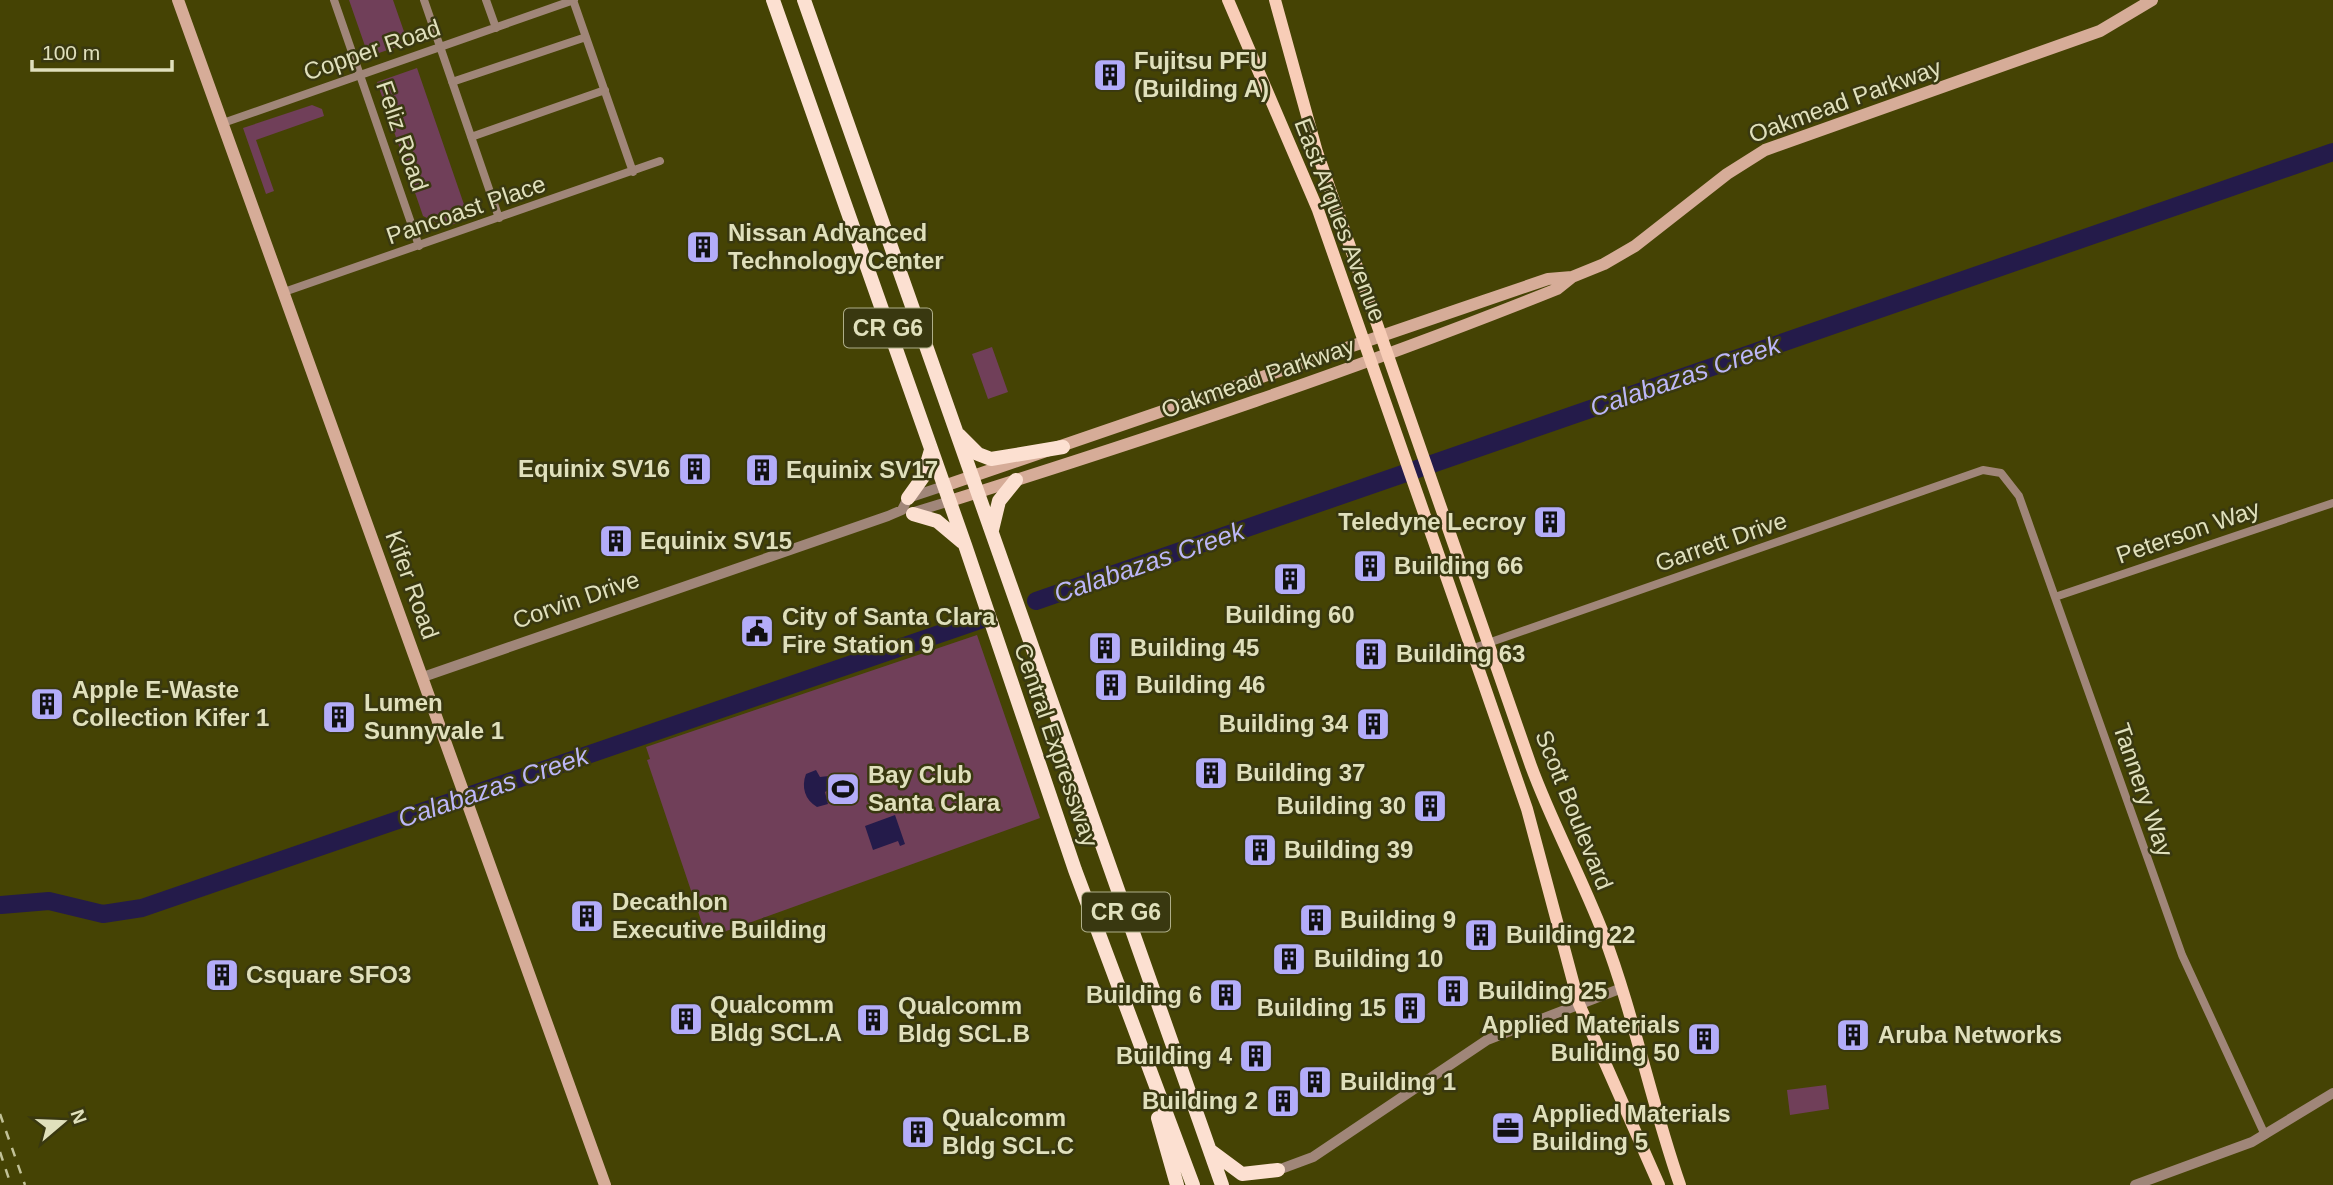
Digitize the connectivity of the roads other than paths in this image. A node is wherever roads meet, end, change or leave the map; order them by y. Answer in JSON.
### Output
{"nodes":[{"id":1,"x":178,"y":0,"type":"edge"},
{"id":2,"x":334,"y":0,"type":"edge"},
{"id":3,"x":424,"y":0,"type":"edge"},
{"id":4,"x":486,"y":0,"type":"edge"},
{"id":5,"x":573,"y":0,"type":"edge"},
{"id":6,"x":773,"y":0,"type":"edge"},
{"id":7,"x":804,"y":0,"type":"edge"},
{"id":8,"x":1228,"y":0,"type":"edge"},
{"id":9,"x":1275,"y":0,"type":"edge"},
{"id":10,"x":2152,"y":0,"type":"edge"},
{"id":11,"x":496,"y":28,"type":"junction"},
{"id":12,"x":586,"y":37,"type":"junction"},
{"id":13,"x":440,"y":47,"type":"junction"},
{"id":14,"x":360,"y":75,"type":"junction"},
{"id":15,"x":452,"y":82,"type":"junction"},
{"id":16,"x":605,"y":90,"type":"junction"},
{"id":17,"x":223,"y":123,"type":"junction"},
{"id":18,"x":471,"y":137,"type":"junction"},
{"id":19,"x":660,"y":161,"type":"dead end"},
{"id":20,"x":633,"y":172,"type":"junction"},
{"id":21,"x":499,"y":218,"type":"junction"},
{"id":22,"x":419,"y":246,"type":"junction"},
{"id":23,"x":1572,"y":277,"type":"junction"},
{"id":24,"x":284,"y":292,"type":"junction"},
{"id":25,"x":1382,"y":337,"type":"junction"},
{"id":26,"x":1364,"y":343,"type":"junction"},
{"id":27,"x":1388,"y":354,"type":"junction"},
{"id":28,"x":1370,"y":361,"type":"junction"},
{"id":29,"x":956,"y":432,"type":"junction"},
{"id":30,"x":1063,"y":447,"type":"junction"},
{"id":31,"x":931,"y":450,"type":"junction"},
{"id":32,"x":1421,"y":453,"type":"joint"},
{"id":33,"x":1405,"y":458,"type":"joint"},
{"id":34,"x":1983,"y":470,"type":"joint"},
{"id":35,"x":1016,"y":480,"type":"junction"},
{"id":36,"x":975,"y":485,"type":"junction"},
{"id":37,"x":944,"y":486,"type":"junction"},
{"id":38,"x":950,"y":501,"type":"junction"},
{"id":39,"x":2333,"y":503,"type":"edge"},
{"id":40,"x":908,"y":507,"type":"junction"},
{"id":41,"x":992,"y":532,"type":"junction"},
{"id":42,"x":965,"y":545,"type":"junction"},
{"id":43,"x":2055,"y":597,"type":"junction"},
{"id":44,"x":1489,"y":643,"type":"junction"},
{"id":45,"x":1471,"y":649,"type":"junction"},
{"id":46,"x":423,"y":677,"type":"junction"},
{"id":47,"x":1622,"y":988,"type":"junction"},
{"id":48,"x":1579,"y":1004,"type":"junction"},
{"id":49,"x":1139,"y":1040,"type":"junction"},
{"id":50,"x":2333,"y":1093,"type":"edge"},
{"id":51,"x":2265,"y":1135,"type":"junction"},
{"id":52,"x":1209,"y":1149,"type":"junction"},
{"id":53,"x":1278,"y":1170,"type":"junction"},
{"id":54,"x":605,"y":1185,"type":"edge"},
{"id":55,"x":1177,"y":1185,"type":"edge"},
{"id":56,"x":1193,"y":1185,"type":"edge"},
{"id":57,"x":1222,"y":1185,"type":"edge"},
{"id":58,"x":1256,"y":1185,"type":"edge"},
{"id":59,"x":1659,"y":1185,"type":"edge"},
{"id":60,"x":1680,"y":1185,"type":"edge"},
{"id":61,"x":2135,"y":1185,"type":"edge"}],
"edges":[{"from":1,"to":17,"type":"main road","name":"Kifer Road"},
{"from":2,"to":14,"type":"street","name":"Feliz Road"},
{"from":3,"to":13,"type":"street"},
{"from":4,"to":11,"type":"street"},
{"from":5,"to":11,"type":"street","name":"Copper Road"},
{"from":5,"to":12,"type":"street"},
{"from":6,"to":31,"type":"highway","name":"Central Expressway","number":"CR G6"},
{"from":7,"to":29,"type":"highway","name":"Central Expressway","number":"CR G6"},
{"from":8,"to":26,"type":"main road","name":"East Arques Avenue"},
{"from":9,"to":25,"type":"main road","name":"East Arques Avenue"},
{"from":10,"to":23,"type":"main road","name":"Oakmead Parkway"},
{"from":11,"to":13,"type":"street","name":"Copper Road"},
{"from":12,"to":15,"type":"street"},
{"from":12,"to":16,"type":"street"},
{"from":13,"to":14,"type":"street","name":"Copper Road"},
{"from":13,"to":15,"type":"street"},
{"from":14,"to":17,"type":"street","name":"Copper Road"},
{"from":14,"to":22,"type":"street","name":"Feliz Road"},
{"from":15,"to":18,"type":"street"},
{"from":16,"to":18,"type":"street"},
{"from":16,"to":20,"type":"street"},
{"from":17,"to":24,"type":"main road","name":"Kifer Road"},
{"from":18,"to":21,"type":"street"},
{"from":19,"to":20,"type":"street","name":"Pancoast Place"},
{"from":20,"to":21,"type":"street","name":"Pancoast Place"},
{"from":21,"to":22,"type":"street","name":"Pancoast Place"},
{"from":22,"to":24,"type":"street","name":"Pancoast Place"},
{"from":23,"to":25,"type":"main road","name":"Oakmead Parkway"},
{"from":23,"to":27,"type":"main road","name":"Oakmead Parkway"},
{"from":24,"to":46,"type":"main road","name":"Kifer Road"},
{"from":25,"to":26,"type":"main road","name":"Oakmead Parkway"},
{"from":25,"to":27,"type":"main road","name":"East Arques Avenue"},
{"from":26,"to":28,"type":"main road","name":"East Arques Avenue"},
{"from":26,"to":30,"type":"main road","name":"Oakmead Parkway"},
{"from":27,"to":28,"type":"main road","name":"Oakmead Parkway"},
{"from":27,"to":32,"type":"main road","name":"East Arques Avenue"},
{"from":28,"to":33,"type":"main road","name":"East Arques Avenue"},
{"from":28,"to":35,"type":"main road","name":"Oakmead Parkway"},
{"from":29,"to":30,"type":"highway"},
{"from":29,"to":36,"type":"highway","name":"Central Expressway","number":"CR G6"},
{"from":30,"to":36,"type":"main road","name":"Oakmead Parkway"},
{"from":31,"to":37,"type":"highway","name":"Central Expressway","number":"CR G6"},
{"from":31,"to":40,"type":"highway"},
{"from":32,"to":44,"type":"main road","name":"Scott Boulevard"},
{"from":33,"to":45,"type":"main road","name":"Scott Boulevard"},
{"from":34,"to":43,"type":"street","name":"Tannery Way"},
{"from":34,"to":44,"type":"street","name":"Garrett Drive"},
{"from":35,"to":36,"type":"main road","name":"Oakmead Parkway"},
{"from":35,"to":41,"type":"highway"},
{"from":36,"to":37,"type":"main road","name":"Oakmead Parkway"},
{"from":36,"to":38,"type":"main road","name":"Oakmead Parkway"},
{"from":36,"to":41,"type":"highway","name":"Central Expressway","number":"CR G6"},
{"from":37,"to":38,"type":"highway","name":"Central Expressway","number":"CR G6"},
{"from":37,"to":40,"type":"street","name":"Corvin Drive"},
{"from":38,"to":40,"type":"street","name":"Corvin Drive"},
{"from":38,"to":42,"type":"highway","name":"Central Expressway","number":"CR G6"},
{"from":39,"to":43,"type":"street","name":"Peterson Way"},
{"from":40,"to":42,"type":"highway"},
{"from":40,"to":46,"type":"street","name":"Corvin Drive"},
{"from":41,"to":52,"type":"highway","name":"Central Expressway","number":"CR G6"},
{"from":42,"to":49,"type":"highway","name":"Central Expressway","number":"CR G6"},
{"from":43,"to":51,"type":"street","name":"Tannery Way"},
{"from":44,"to":45,"type":"street","name":"Garrett Drive"},
{"from":44,"to":47,"type":"main road","name":"Scott Boulevard"},
{"from":45,"to":48,"type":"main road","name":"Scott Boulevard"},
{"from":46,"to":54,"type":"main road","name":"Kifer Road"},
{"from":47,"to":48,"type":"street"},
{"from":47,"to":60,"type":"main road","name":"Scott Boulevard"},
{"from":48,"to":53,"type":"street"},
{"from":48,"to":59,"type":"main road","name":"Scott Boulevard"},
{"from":49,"to":55,"type":"highway"},
{"from":49,"to":56,"type":"highway","name":"Central Expressway","number":"CR G6"},
{"from":50,"to":51,"type":"street"},
{"from":51,"to":61,"type":"street"},
{"from":52,"to":53,"type":"highway"},
{"from":52,"to":57,"type":"highway","name":"Central Expressway","number":"CR G6"},
{"from":53,"to":58,"type":"highway"}]}
